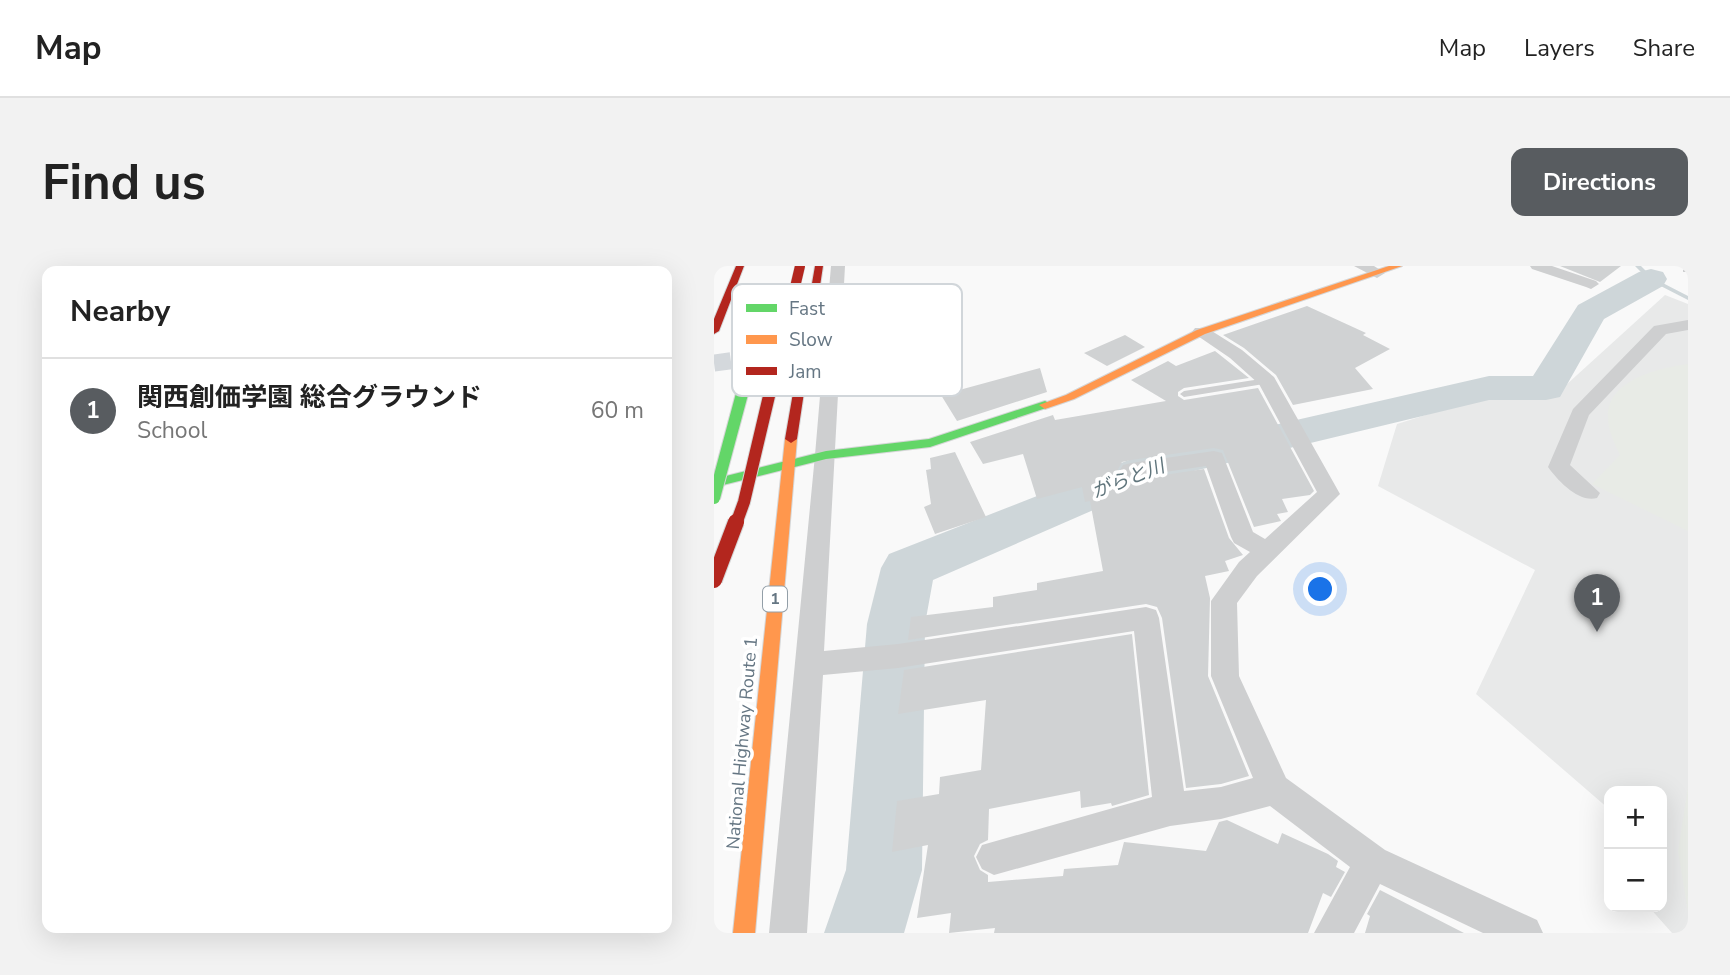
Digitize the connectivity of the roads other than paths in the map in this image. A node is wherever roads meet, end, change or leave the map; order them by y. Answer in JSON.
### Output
{"nodes":[{"id":1,"x":722,"y":266,"type":"edge"},
{"id":2,"x":740,"y":266,"type":"edge"},
{"id":3,"x":800,"y":266,"type":"edge"},
{"id":4,"x":820,"y":266,"type":"edge"},
{"id":5,"x":838,"y":266,"type":"edge"},
{"id":6,"x":1361,"y":266,"type":"edge"},
{"id":7,"x":1398,"y":266,"type":"edge"},
{"id":8,"x":1537,"y":266,"type":"edge"},
{"id":9,"x":1377,"y":273,"type":"junction"},
{"id":10,"x":733,"y":284,"type":"edge"},
{"id":11,"x":796,"y":284,"type":"edge"},
{"id":12,"x":817,"y":284,"type":"edge"},
{"id":13,"x":837,"y":284,"type":"edge"},
{"id":14,"x":1591,"y":284,"type":"dead end"},
{"id":15,"x":732,"y":286,"type":"edge"},
{"id":16,"x":714,"y":288,"type":"edge"},
{"id":17,"x":1688,"y":325,"type":"edge"},
{"id":18,"x":714,"y":331,"type":"edge"},
{"id":19,"x":1202,"y":332,"type":"junction"},
{"id":20,"x":1267,"y":381,"type":"junction"},
{"id":21,"x":1184,"y":394,"type":"dead end"},
{"id":22,"x":741,"y":396,"type":"edge"},
{"id":23,"x":769,"y":396,"type":"edge"},
{"id":24,"x":799,"y":396,"type":"edge"},
{"id":25,"x":830,"y":396,"type":"edge"},
{"id":26,"x":827,"y":454,"type":"junction"},
{"id":27,"x":788,"y":465,"type":"junction"},
{"id":28,"x":1131,"y":470,"type":"dead end"},
{"id":29,"x":714,"y":484,"type":"edge"},
{"id":30,"x":1589,"y":493,"type":"dead end"},
{"id":31,"x":714,"y":498,"type":"edge"},
{"id":32,"x":1267,"y":551,"type":"junction"},
{"id":33,"x":714,"y":580,"type":"edge"},
{"id":34,"x":811,"y":664,"type":"junction"},
{"id":35,"x":1274,"y":789,"type":"junction"},
{"id":36,"x":1170,"y":809,"type":"junction"},
{"id":37,"x":994,"y":857,"type":"dead end"},
{"id":38,"x":1373,"y":862,"type":"junction"},
{"id":39,"x":744,"y":933,"type":"edge"},
{"id":40,"x":788,"y":933,"type":"edge"},
{"id":41,"x":1332,"y":933,"type":"edge"},
{"id":42,"x":1524,"y":933,"type":"edge"}],
"edges":[{"from":1,"to":16,"type":"main road"},
{"from":2,"to":10,"type":"main road"},
{"from":3,"to":11,"type":"main road","bridge":true},
{"from":4,"to":12,"type":"main road","name":"National Highway Route 1","number":"1"},
{"from":5,"to":13,"type":"street"},
{"from":6,"to":9,"type":"street"},
{"from":7,"to":9,"type":"main road"},
{"from":8,"to":14,"type":"street"},
{"from":9,"to":19,"type":"main road"},
{"from":15,"to":18,"type":"main road"},
{"from":17,"to":30,"type":"street"},
{"from":19,"to":20,"type":"street"},
{"from":19,"to":26,"type":"main road"},
{"from":20,"to":21,"type":"lane"},
{"from":20,"to":32,"type":"street"},
{"from":22,"to":31,"type":"main road","bridge":true},
{"from":23,"to":33,"type":"main road","bridge":true},
{"from":24,"to":27,"type":"main road","name":"National Highway Route 1","number":"1"},
{"from":25,"to":26,"type":"street"},
{"from":26,"to":27,"type":"main road"},
{"from":26,"to":34,"type":"street"},
{"from":27,"to":29,"type":"main road"},
{"from":27,"to":39,"type":"main road","name":"National Highway Route 1","number":"1"},
{"from":28,"to":32,"type":"street"},
{"from":32,"to":35,"type":"street"},
{"from":34,"to":36,"type":"street"},
{"from":34,"to":40,"type":"street"},
{"from":35,"to":36,"type":"street"},
{"from":35,"to":38,"type":"street"},
{"from":36,"to":37,"type":"street"},
{"from":38,"to":41,"type":"street"},
{"from":38,"to":42,"type":"street"}]}
